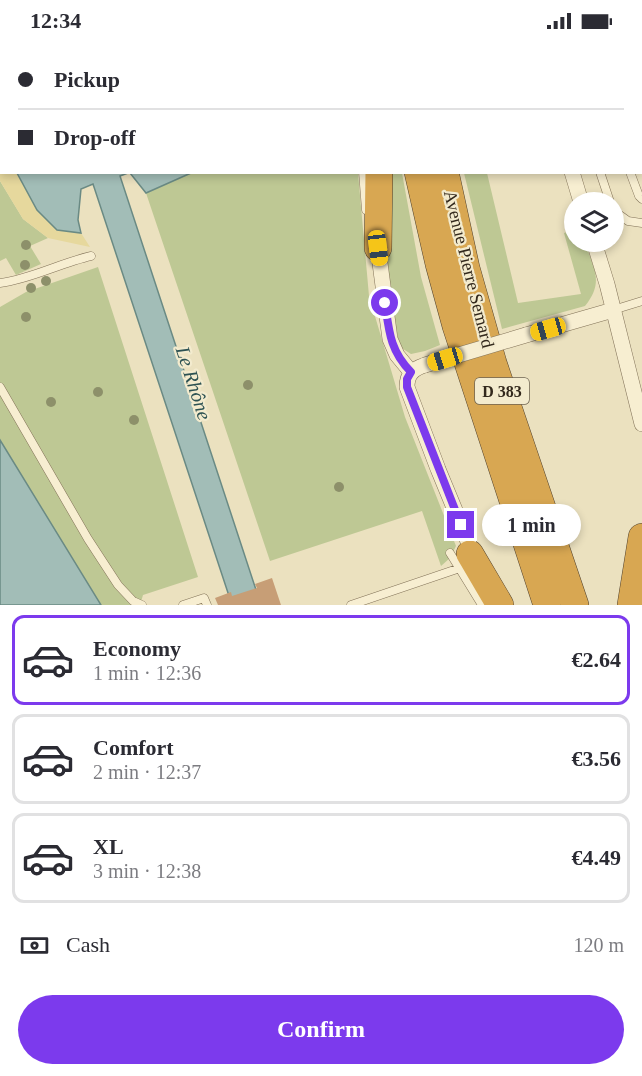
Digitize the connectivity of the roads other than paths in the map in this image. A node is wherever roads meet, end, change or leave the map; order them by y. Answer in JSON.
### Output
{"nodes":[{"id":1,"x":363,"y":174,"type":"edge"},
{"id":2,"x":379,"y":174,"type":"edge"},
{"id":3,"x":418,"y":174,"type":"edge"},
{"id":4,"x":445,"y":174,"type":"edge"},
{"id":5,"x":573,"y":174,"type":"edge"},
{"id":6,"x":601,"y":174,"type":"edge"},
{"id":7,"x":631,"y":174,"type":"edge"},
{"id":8,"x":578,"y":192,"type":"edge"},
{"id":9,"x":607,"y":192,"type":"edge"},
{"id":10,"x":642,"y":199,"type":"edge"},
{"id":11,"x":624,"y":218,"type":"edge"},
{"id":12,"x":367,"y":223,"type":"dead end"},
{"id":13,"x":642,"y":223,"type":"edge"},
{"id":14,"x":373,"y":240,"type":"joint"},
{"id":15,"x":597,"y":252,"type":"edge"},
{"id":16,"x":92,"y":256,"type":"dead end"},
{"id":17,"x":0,"y":283,"type":"edge"},
{"id":18,"x":642,"y":301,"type":"edge"},
{"id":19,"x":613,"y":310,"type":"junction"},
{"id":20,"x":418,"y":368,"type":"junction"},
{"id":21,"x":0,"y":387,"type":"edge"},
{"id":22,"x":642,"y":424,"type":"edge"},
{"id":23,"x":641,"y":540,"type":"edge"},
{"id":24,"x":460,"y":558,"type":"junction"},
{"id":25,"x":142,"y":605,"type":"edge"},
{"id":26,"x":183,"y":605,"type":"edge"},
{"id":27,"x":207,"y":605,"type":"edge"},
{"id":28,"x":351,"y":605,"type":"edge"},
{"id":29,"x":482,"y":605,"type":"edge"},
{"id":30,"x":500,"y":605,"type":"edge"},
{"id":31,"x":547,"y":605,"type":"edge"},
{"id":32,"x":575,"y":605,"type":"edge"},
{"id":33,"x":631,"y":605,"type":"edge"}],
"edges":[{"from":1,"to":12,"type":"lane"},
{"from":2,"to":14,"type":"highway"},
{"from":3,"to":31,"type":"highway","name":"Avenue Pierre Semard","number":"D 383"},
{"from":4,"to":32,"type":"highway","name":"Avenue Pierre Semard","number":"D 383"},
{"from":5,"to":8,"type":"street"},
{"from":6,"to":9,"type":"lane"},
{"from":7,"to":10,"type":"lane"},
{"from":11,"to":13,"type":"lane"},
{"from":14,"to":20,"type":"street"},
{"from":15,"to":19,"type":"street"},
{"from":16,"to":17,"type":"lane"},
{"from":18,"to":19,"type":"lane"},
{"from":19,"to":20,"type":"street","bridge":true},
{"from":19,"to":22,"type":"street"},
{"from":20,"to":24,"type":"street"},
{"from":21,"to":25,"type":"lane"},
{"from":23,"to":33,"type":"highway"},
{"from":24,"to":28,"type":"lane"},
{"from":24,"to":29,"type":"lane"},
{"from":24,"to":30,"type":"highway"},
{"from":26,"to":27,"type":"lane"}]}
